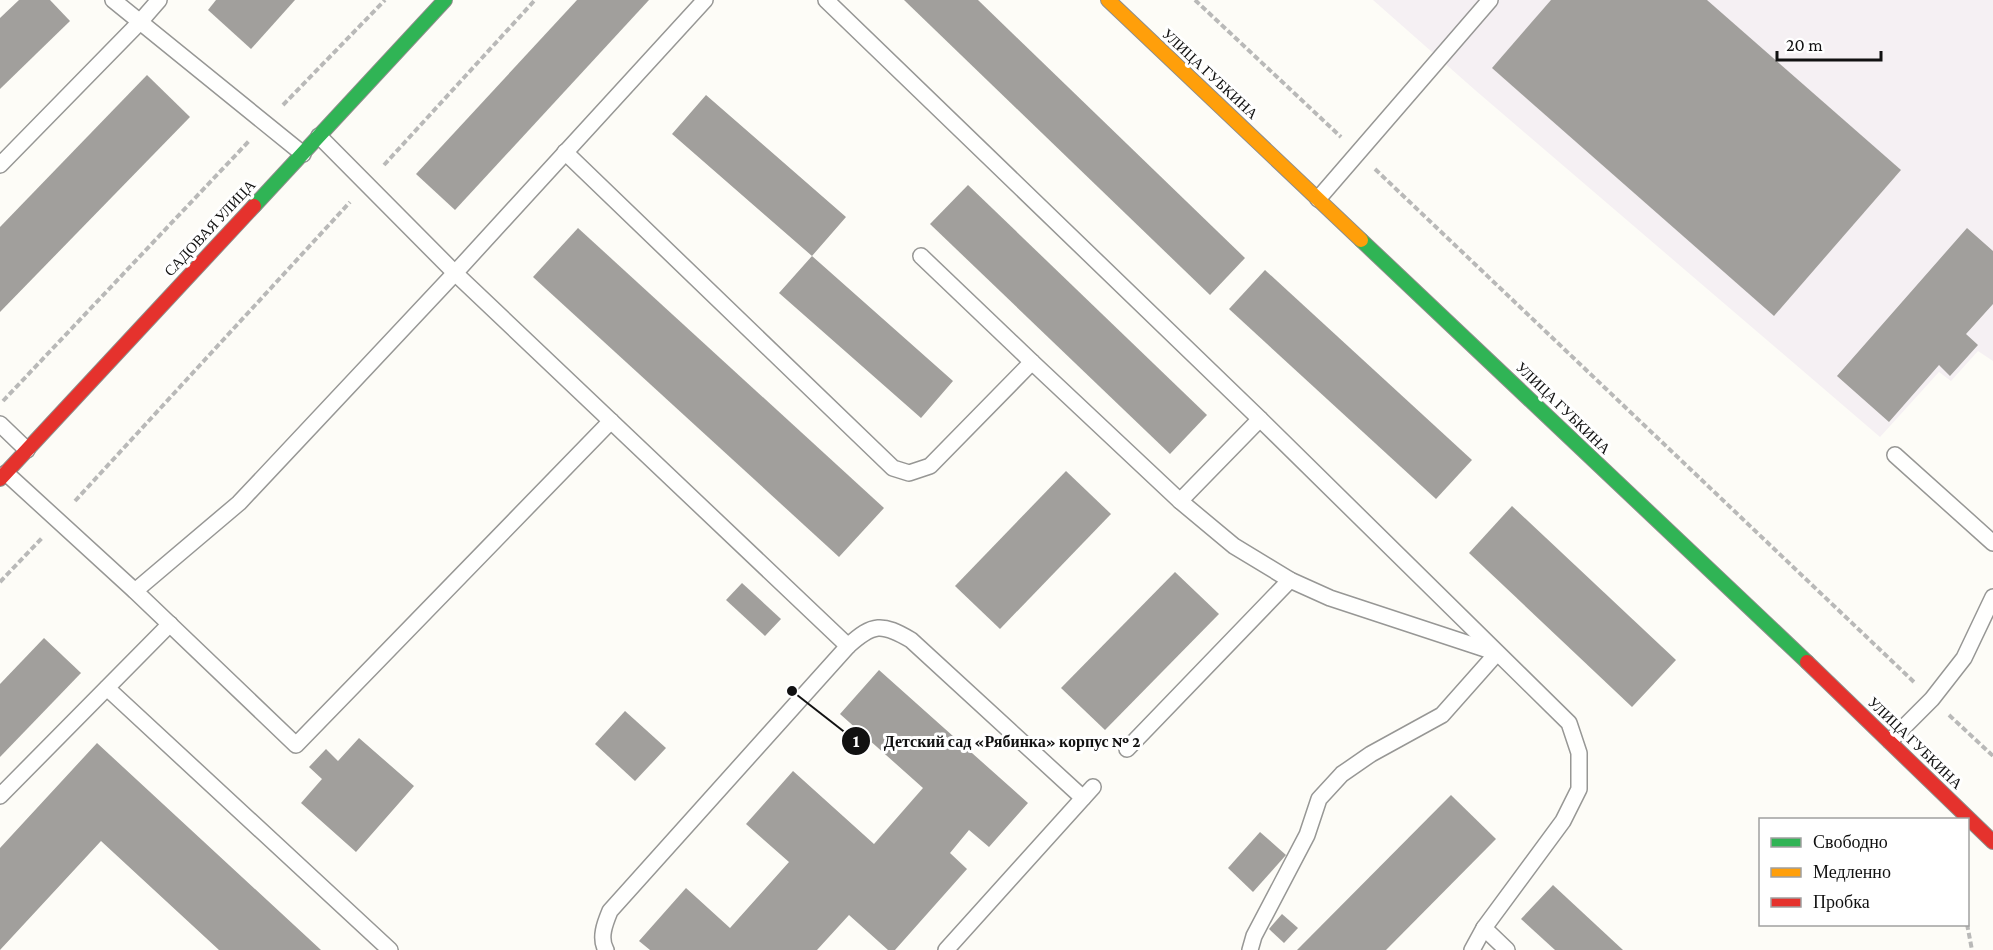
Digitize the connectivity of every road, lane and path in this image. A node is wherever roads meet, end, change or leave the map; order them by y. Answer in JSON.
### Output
{"nodes":[{"id":1,"x":112,"y":0,"type":"edge"},
{"id":2,"x":159,"y":0,"type":"edge"},
{"id":3,"x":385,"y":0,"type":"edge"},
{"id":4,"x":445,"y":0,"type":"edge"},
{"id":5,"x":535,"y":0,"type":"edge"},
{"id":6,"x":705,"y":0,"type":"edge"},
{"id":7,"x":826,"y":0,"type":"edge"},
{"id":8,"x":1108,"y":0,"type":"edge"},
{"id":9,"x":1195,"y":0,"type":"edge"},
{"id":10,"x":1490,"y":0,"type":"edge"},
{"id":11,"x":139,"y":23,"type":"junction"},
{"id":12,"x":265,"y":124,"type":"junction"},
{"id":13,"x":319,"y":136,"type":"junction"},
{"id":14,"x":565,"y":152,"type":"junction"},
{"id":15,"x":1357,"y":152,"type":"junction"},
{"id":16,"x":303,"y":154,"type":"junction"},
{"id":17,"x":0,"y":165,"type":"edge"},
{"id":18,"x":367,"y":184,"type":"junction"},
{"id":19,"x":1318,"y":199,"type":"junction"},
{"id":20,"x":921,"y":256,"type":"dead end"},
{"id":21,"x":455,"y":273,"type":"junction"},
{"id":22,"x":1032,"y":362,"type":"junction"},
{"id":23,"x":0,"y":404,"type":"edge"},
{"id":24,"x":1260,"y":419,"type":"junction"},
{"id":25,"x":611,"y":422,"type":"junction"},
{"id":26,"x":0,"y":424,"type":"edge"},
{"id":27,"x":27,"y":450,"type":"junction"},
{"id":28,"x":1895,"y":454,"type":"dead end"},
{"id":29,"x":3,"y":476,"type":"edge"},
{"id":30,"x":1180,"y":501,"type":"junction"},
{"id":31,"x":58,"y":521,"type":"junction"},
{"id":32,"x":1993,"y":543,"type":"edge"},
{"id":33,"x":1290,"y":580,"type":"junction"},
{"id":34,"x":0,"y":582,"type":"edge"},
{"id":35,"x":135,"y":591,"type":"junction"},
{"id":36,"x":1993,"y":597,"type":"edge"},
{"id":37,"x":170,"y":624,"type":"junction"},
{"id":38,"x":848,"y":646,"type":"junction"},
{"id":39,"x":1497,"y":653,"type":"junction"},
{"id":40,"x":107,"y":688,"type":"junction"},
{"id":41,"x":1932,"y":699,"type":"junction"},
{"id":42,"x":1890,"y":741,"type":"junction"},
{"id":43,"x":1128,"y":749,"type":"dead end"},
{"id":44,"x":1993,"y":756,"type":"edge"},
{"id":45,"x":0,"y":796,"type":"edge"},
{"id":46,"x":1969,"y":818,"type":"edge"},
{"id":47,"x":1969,"y":818,"type":"edge"},
{"id":48,"x":1993,"y":842,"type":"edge"},
{"id":49,"x":1967,"y":926,"type":"edge"},
{"id":50,"x":1484,"y":928,"type":"junction"},
{"id":51,"x":390,"y":950,"type":"edge"},
{"id":52,"x":606,"y":950,"type":"edge"},
{"id":53,"x":946,"y":950,"type":"edge"},
{"id":54,"x":1250,"y":950,"type":"edge"},
{"id":55,"x":1472,"y":950,"type":"edge"},
{"id":56,"x":1507,"y":950,"type":"edge"},
{"id":57,"x":1972,"y":950,"type":"edge"}],
"edges":[{"from":1,"to":11,"type":"lane"},
{"from":2,"to":11,"type":"lane"},
{"from":3,"to":12,"type":"path"},
{"from":4,"to":13,"type":"main road","name":"САДОВАЯ УЛИЦА"},
{"from":5,"to":18,"type":"path"},
{"from":6,"to":14,"type":"lane"},
{"from":7,"to":24,"type":"lane"},
{"from":8,"to":19,"type":"main road","name":"УЛИЦА ГУБКИНА"},
{"from":9,"to":15,"type":"path"},
{"from":10,"to":15,"type":"lane"},
{"from":11,"to":12,"type":"lane"},
{"from":11,"to":17,"type":"lane"},
{"from":12,"to":16,"type":"lane"},
{"from":12,"to":23,"type":"path"},
{"from":13,"to":16,"type":"main road","name":"САДОВАЯ УЛИЦА"},
{"from":13,"to":18,"type":"lane"},
{"from":14,"to":21,"type":"lane"},
{"from":14,"to":22,"type":"lane"},
{"from":15,"to":19,"type":"lane"},
{"from":15,"to":41,"type":"path"},
{"from":16,"to":27,"type":"main road","name":"САДОВАЯ УЛИЦА"},
{"from":18,"to":21,"type":"lane"},
{"from":18,"to":31,"type":"path"},
{"from":19,"to":42,"type":"main road","name":"УЛИЦА ГУБКИНА"},
{"from":20,"to":22,"type":"lane"},
{"from":21,"to":25,"type":"lane"},
{"from":21,"to":35,"type":"lane"},
{"from":22,"to":30,"type":"lane"},
{"from":24,"to":30,"type":"lane"},
{"from":24,"to":39,"type":"lane"},
{"from":25,"to":37,"type":"lane"},
{"from":25,"to":38,"type":"lane"},
{"from":26,"to":27,"type":"lane"},
{"from":27,"to":29,"type":"main road","name":"САДОВАЯ УЛИЦА"},
{"from":28,"to":32,"type":"lane"},
{"from":29,"to":31,"type":"lane"},
{"from":30,"to":33,"type":"lane"},
{"from":31,"to":34,"type":"path"},
{"from":31,"to":35,"type":"lane"},
{"from":33,"to":39,"type":"lane"},
{"from":33,"to":43,"type":"lane"},
{"from":35,"to":37,"type":"lane"},
{"from":36,"to":41,"type":"lane"},
{"from":37,"to":40,"type":"lane"},
{"from":38,"to":52,"type":"lane"},
{"from":38,"to":53,"type":"lane"},
{"from":39,"to":50,"type":"lane"},
{"from":39,"to":54,"type":"lane"},
{"from":40,"to":45,"type":"lane"},
{"from":40,"to":51,"type":"lane"},
{"from":41,"to":42,"type":"lane"},
{"from":41,"to":44,"type":"path"},
{"from":42,"to":47,"type":"main road","name":"УЛИЦА ГУБКИНА"},
{"from":46,"to":48,"type":"main road","name":"УЛИЦА ГУБКИНА"},
{"from":49,"to":57,"type":"path"},
{"from":50,"to":55,"type":"lane"},
{"from":50,"to":56,"type":"lane"}]}
